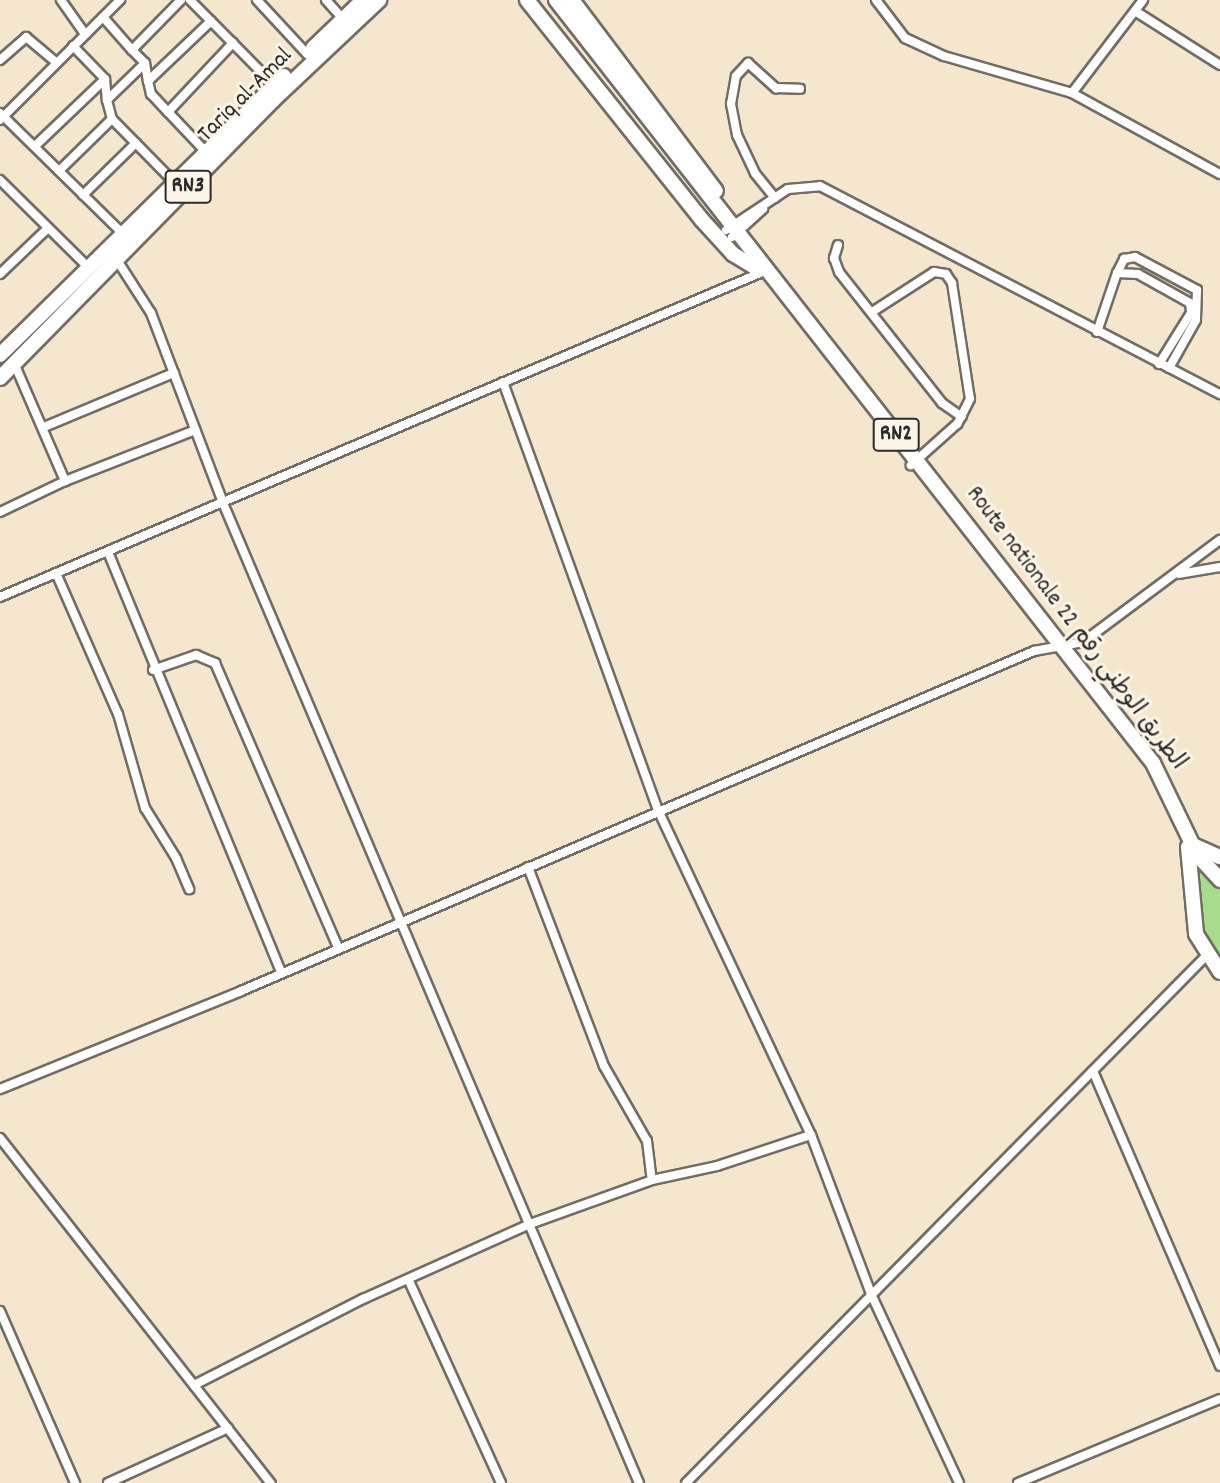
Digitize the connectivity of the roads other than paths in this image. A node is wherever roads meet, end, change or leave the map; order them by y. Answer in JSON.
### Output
{"nodes":[{"id":1,"x":61,"y":0,"type":"edge"},
{"id":2,"x":120,"y":0,"type":"edge"},
{"id":3,"x":181,"y":0,"type":"edge"},
{"id":4,"x":190,"y":0,"type":"edge"},
{"id":5,"x":257,"y":0,"type":"edge"},
{"id":6,"x":326,"y":0,"type":"edge"},
{"id":7,"x":363,"y":0,"type":"edge"},
{"id":8,"x":379,"y":0,"type":"edge"},
{"id":9,"x":527,"y":0,"type":"edge"},
{"id":10,"x":545,"y":0,"type":"edge"},
{"id":11,"x":556,"y":0,"type":"edge"},
{"id":12,"x":572,"y":0,"type":"edge"},
{"id":13,"x":876,"y":0,"type":"edge"},
{"id":14,"x":1143,"y":0,"type":"edge"},
{"id":15,"x":1135,"y":11,"type":"junction"},
{"id":16,"x":103,"y":17,"type":"junction"},
{"id":17,"x":343,"y":19,"type":"junction"},
{"id":18,"x":211,"y":21,"type":"junction"},
{"id":19,"x":85,"y":34,"type":"junction"},
{"id":20,"x":233,"y":43,"type":"junction"},
{"id":21,"x":74,"y":46,"type":"junction"},
{"id":22,"x":132,"y":50,"type":"junction"},
{"id":23,"x":307,"y":54,"type":"junction"},
{"id":24,"x":0,"y":60,"type":"edge"},
{"id":25,"x":57,"y":63,"type":"junction"},
{"id":26,"x":145,"y":64,"type":"junction"},
{"id":27,"x":1220,"y":65,"type":"edge"},
{"id":28,"x":104,"y":79,"type":"junction"},
{"id":29,"x":148,"y":80,"type":"junction"},
{"id":30,"x":274,"y":85,"type":"junction"},
{"id":31,"x":800,"y":89,"type":"dead end"},
{"id":32,"x":1072,"y":93,"type":"junction"},
{"id":33,"x":107,"y":100,"type":"junction"},
{"id":34,"x":167,"y":112,"type":"junction"},
{"id":35,"x":641,"y":116,"type":"junction"},
{"id":36,"x":1,"y":117,"type":"edge"},
{"id":37,"x":112,"y":119,"type":"junction"},
{"id":38,"x":136,"y":143,"type":"junction"},
{"id":39,"x":35,"y":146,"type":"junction"},
{"id":40,"x":205,"y":151,"type":"junction"},
{"id":41,"x":59,"y":172,"type":"junction"},
{"id":42,"x":1220,"y":174,"type":"edge"},
{"id":43,"x":0,"y":180,"type":"edge"},
{"id":44,"x":173,"y":181,"type":"junction"},
{"id":45,"x":83,"y":195,"type":"junction"},
{"id":46,"x":772,"y":200,"type":"junction"},
{"id":47,"x":48,"y":228,"type":"junction"},
{"id":48,"x":731,"y":230,"type":"junction"},
{"id":49,"x":123,"y":234,"type":"junction"},
{"id":50,"x":838,"y":245,"type":"dead end"},
{"id":51,"x":112,"y":255,"type":"junction"},
{"id":52,"x":89,"y":268,"type":"junction"},
{"id":53,"x":757,"y":270,"type":"junction"},
{"id":54,"x":1117,"y":273,"type":"junction"},
{"id":55,"x":0,"y":274,"type":"edge"},
{"id":56,"x":1198,"y":303,"type":"junction"},
{"id":57,"x":1191,"y":311,"type":"junction"},
{"id":58,"x":872,"y":312,"type":"junction"},
{"id":59,"x":1097,"y":332,"type":"junction"},
{"id":60,"x":0,"y":355,"type":"edge"},
{"id":61,"x":14,"y":363,"type":"junction"},
{"id":62,"x":1159,"y":364,"type":"junction"},
{"id":63,"x":1169,"y":368,"type":"junction"},
{"id":64,"x":174,"y":373,"type":"junction"},
{"id":65,"x":0,"y":377,"type":"edge"},
{"id":66,"x":503,"y":382,"type":"junction"},
{"id":67,"x":1220,"y":394,"type":"edge"},
{"id":68,"x":962,"y":416,"type":"junction"},
{"id":69,"x":44,"y":427,"type":"junction"},
{"id":70,"x":195,"y":430,"type":"junction"},
{"id":71,"x":914,"y":463,"type":"junction"},
{"id":72,"x":65,"y":481,"type":"junction"},
{"id":73,"x":223,"y":503,"type":"junction"},
{"id":74,"x":0,"y":512,"type":"edge"},
{"id":75,"x":1220,"y":540,"type":"edge"},
{"id":76,"x":108,"y":552,"type":"junction"},
{"id":77,"x":1220,"y":567,"type":"edge"},
{"id":78,"x":56,"y":573,"type":"junction"},
{"id":79,"x":1173,"y":576,"type":"junction"},
{"id":80,"x":0,"y":597,"type":"edge"},
{"id":81,"x":1058,"y":648,"type":"junction"},
{"id":82,"x":153,"y":670,"type":"junction"},
{"id":83,"x":658,"y":810,"type":"junction"},
{"id":84,"x":1186,"y":834,"type":"junction"},
{"id":85,"x":1220,"y":857,"type":"edge"},
{"id":86,"x":528,"y":867,"type":"junction"},
{"id":87,"x":1220,"y":880,"type":"edge"},
{"id":88,"x":189,"y":889,"type":"dead end"},
{"id":89,"x":402,"y":919,"type":"junction"},
{"id":90,"x":338,"y":947,"type":"junction"},
{"id":91,"x":1206,"y":956,"type":"junction"},
{"id":92,"x":281,"y":972,"type":"junction"},
{"id":93,"x":1220,"y":972,"type":"edge"},
{"id":94,"x":1093,"y":1071,"type":"junction"},
{"id":95,"x":0,"y":1089,"type":"edge"},
{"id":96,"x":811,"y":1135,"type":"junction"},
{"id":97,"x":0,"y":1138,"type":"edge"},
{"id":98,"x":652,"y":1180,"type":"junction"},
{"id":99,"x":530,"y":1224,"type":"junction"},
{"id":100,"x":409,"y":1281,"type":"junction"},
{"id":101,"x":872,"y":1294,"type":"junction"},
{"id":102,"x":0,"y":1311,"type":"edge"},
{"id":103,"x":1220,"y":1366,"type":"edge"},
{"id":104,"x":194,"y":1385,"type":"junction"},
{"id":105,"x":1220,"y":1399,"type":"edge"},
{"id":106,"x":228,"y":1428,"type":"junction"},
{"id":107,"x":127,"y":1474,"type":"junction"},
{"id":108,"x":75,"y":1483,"type":"edge"},
{"id":109,"x":108,"y":1483,"type":"edge"},
{"id":110,"x":133,"y":1483,"type":"edge"},
{"id":111,"x":271,"y":1483,"type":"edge"},
{"id":112,"x":501,"y":1483,"type":"edge"},
{"id":113,"x":639,"y":1483,"type":"edge"},
{"id":114,"x":686,"y":1483,"type":"edge"},
{"id":115,"x":959,"y":1483,"type":"edge"},
{"id":116,"x":1018,"y":1483,"type":"edge"}],
"edges":[{"from":1,"to":19,"type":"street"},
{"from":2,"to":16,"type":"street"},
{"from":3,"to":22,"type":"street"},
{"from":4,"to":18,"type":"street"},
{"from":5,"to":23,"type":"street"},
{"from":6,"to":17,"type":"street"},
{"from":7,"to":17,"type":"highway","name":"Tariq al-Amal","number":"RN3"},
{"from":8,"to":51,"type":"highway","name":"Tariq al-Amal","number":"RN3"},
{"from":9,"to":53,"type":"highway"},
{"from":10,"to":35,"type":"highway","number":"RN2"},
{"from":11,"to":35,"type":"highway","number":"RN2"},
{"from":12,"to":48,"type":"highway"},
{"from":13,"to":32,"type":"street"},
{"from":14,"to":15,"type":"street"},
{"from":15,"to":27,"type":"street"},
{"from":15,"to":32,"type":"street"},
{"from":16,"to":19,"type":"street"},
{"from":16,"to":22,"type":"street"},
{"from":17,"to":23,"type":"highway","name":"Tariq al-Amal","number":"RN3"},
{"from":18,"to":20,"type":"street"},
{"from":18,"to":29,"type":"street"},
{"from":19,"to":21,"type":"street"},
{"from":20,"to":30,"type":"street"},
{"from":20,"to":34,"type":"street"},
{"from":21,"to":25,"type":"street"},
{"from":21,"to":28,"type":"street"},
{"from":22,"to":26,"type":"street"},
{"from":23,"to":30,"type":"highway","name":"Tariq al-Amal","number":"RN3"},
{"from":24,"to":25,"type":"street"},
{"from":25,"to":36,"type":"street"},
{"from":26,"to":29,"type":"street"},
{"from":26,"to":33,"type":"street"},
{"from":28,"to":33,"type":"street"},
{"from":28,"to":39,"type":"street"},
{"from":29,"to":34,"type":"street"},
{"from":30,"to":40,"type":"highway","name":"Tariq al-Amal","number":"RN3"},
{"from":31,"to":46,"type":"street"},
{"from":32,"to":42,"type":"street"},
{"from":33,"to":37,"type":"street"},
{"from":34,"to":40,"type":"street"},
{"from":35,"to":48,"type":"highway","name":"Route nationale 22 الطريق الوطني رقم","number":"RN2"},
{"from":36,"to":39,"type":"street"},
{"from":37,"to":38,"type":"street"},
{"from":37,"to":41,"type":"street"},
{"from":38,"to":44,"type":"street"},
{"from":38,"to":45,"type":"street"},
{"from":39,"to":41,"type":"street"},
{"from":40,"to":44,"type":"highway","name":"Tariq al-Amal","number":"RN3"},
{"from":41,"to":45,"type":"street"},
{"from":43,"to":47,"type":"street"},
{"from":44,"to":49,"type":"highway","name":"Tariq al-Amal","number":"RN3"},
{"from":45,"to":49,"type":"street"},
{"from":46,"to":48,"type":"street"},
{"from":46,"to":59,"type":"street"},
{"from":47,"to":52,"type":"street"},
{"from":47,"to":55,"type":"street"},
{"from":48,"to":53,"type":"highway","name":"Route nationale 22 الطريق الوطني رقم","number":"RN2"},
{"from":48,"to":71,"type":"highway","name":"Route nationale 22 الطريق الوطني رقم","number":"RN2"},
{"from":49,"to":51,"type":"highway","name":"Tariq al-Amal","number":"RN3"},
{"from":50,"to":58,"type":"street"},
{"from":51,"to":52,"type":"highway","name":"Tariq al-Amal","number":"RN3"},
{"from":51,"to":61,"type":"highway","name":"Tariq al-Amal","number":"RN3"},
{"from":51,"to":64,"type":"street"},
{"from":52,"to":60,"type":"highway","name":"Tariq al-Amal","number":"RN3"},
{"from":53,"to":66,"type":"street"},
{"from":53,"to":71,"type":"highway","name":"Route nationale 22 الطريق الوطني رقم","number":"RN2"},
{"from":54,"to":56,"type":"street"},
{"from":54,"to":57,"type":"street"},
{"from":54,"to":59,"type":"street"},
{"from":56,"to":57,"type":"street"},
{"from":56,"to":63,"type":"street"},
{"from":57,"to":62,"type":"street"},
{"from":58,"to":68,"type":"street"},
{"from":58,"to":68,"type":"street"},
{"from":59,"to":62,"type":"street"},
{"from":61,"to":65,"type":"highway","name":"Tariq al-Amal","number":"RN3"},
{"from":61,"to":69,"type":"street"},
{"from":62,"to":63,"type":"street"},
{"from":63,"to":67,"type":"street"},
{"from":64,"to":69,"type":"street"},
{"from":64,"to":70,"type":"street"},
{"from":66,"to":73,"type":"street"},
{"from":66,"to":83,"type":"street"},
{"from":68,"to":71,"type":"street"},
{"from":69,"to":72,"type":"street"},
{"from":70,"to":72,"type":"street"},
{"from":70,"to":73,"type":"street"},
{"from":71,"to":81,"type":"highway","name":"Route nationale 22 الطريق الوطني رقم","number":"RN2"},
{"from":72,"to":74,"type":"street"},
{"from":73,"to":76,"type":"street"},
{"from":73,"to":89,"type":"street"},
{"from":75,"to":79,"type":"street"},
{"from":76,"to":78,"type":"street"},
{"from":76,"to":82,"type":"street"},
{"from":77,"to":79,"type":"street"},
{"from":78,"to":80,"type":"street"},
{"from":78,"to":88,"type":"street"},
{"from":79,"to":81,"type":"street"},
{"from":81,"to":83,"type":"street"},
{"from":81,"to":84,"type":"highway","name":"Route nationale 22 الطريق الوطني رقم","number":"RN2"},
{"from":82,"to":90,"type":"street"},
{"from":82,"to":92,"type":"street"},
{"from":83,"to":86,"type":"street"},
{"from":83,"to":96,"type":"street"},
{"from":84,"to":85,"type":"highway"},
{"from":84,"to":87,"type":"highway","number":"RN2"},
{"from":84,"to":91,"type":"highway","number":"RN2"},
{"from":86,"to":89,"type":"street"},
{"from":86,"to":98,"type":"street"},
{"from":89,"to":90,"type":"street"},
{"from":89,"to":99,"type":"street"},
{"from":90,"to":92,"type":"street"},
{"from":91,"to":93,"type":"highway","number":"RN2"},
{"from":91,"to":94,"type":"street"},
{"from":92,"to":95,"type":"street"},
{"from":94,"to":101,"type":"street"},
{"from":94,"to":103,"type":"street"},
{"from":96,"to":98,"type":"street"},
{"from":96,"to":101,"type":"street"},
{"from":97,"to":104,"type":"street"},
{"from":98,"to":99,"type":"street"},
{"from":99,"to":100,"type":"street"},
{"from":99,"to":113,"type":"street"},
{"from":100,"to":104,"type":"street"},
{"from":100,"to":112,"type":"street"},
{"from":101,"to":114,"type":"street"},
{"from":101,"to":115,"type":"street"},
{"from":102,"to":108,"type":"street"},
{"from":104,"to":106,"type":"street"},
{"from":105,"to":116,"type":"street"},
{"from":106,"to":107,"type":"street"},
{"from":106,"to":111,"type":"street"},
{"from":107,"to":109,"type":"street"},
{"from":107,"to":110,"type":"street"}]}
